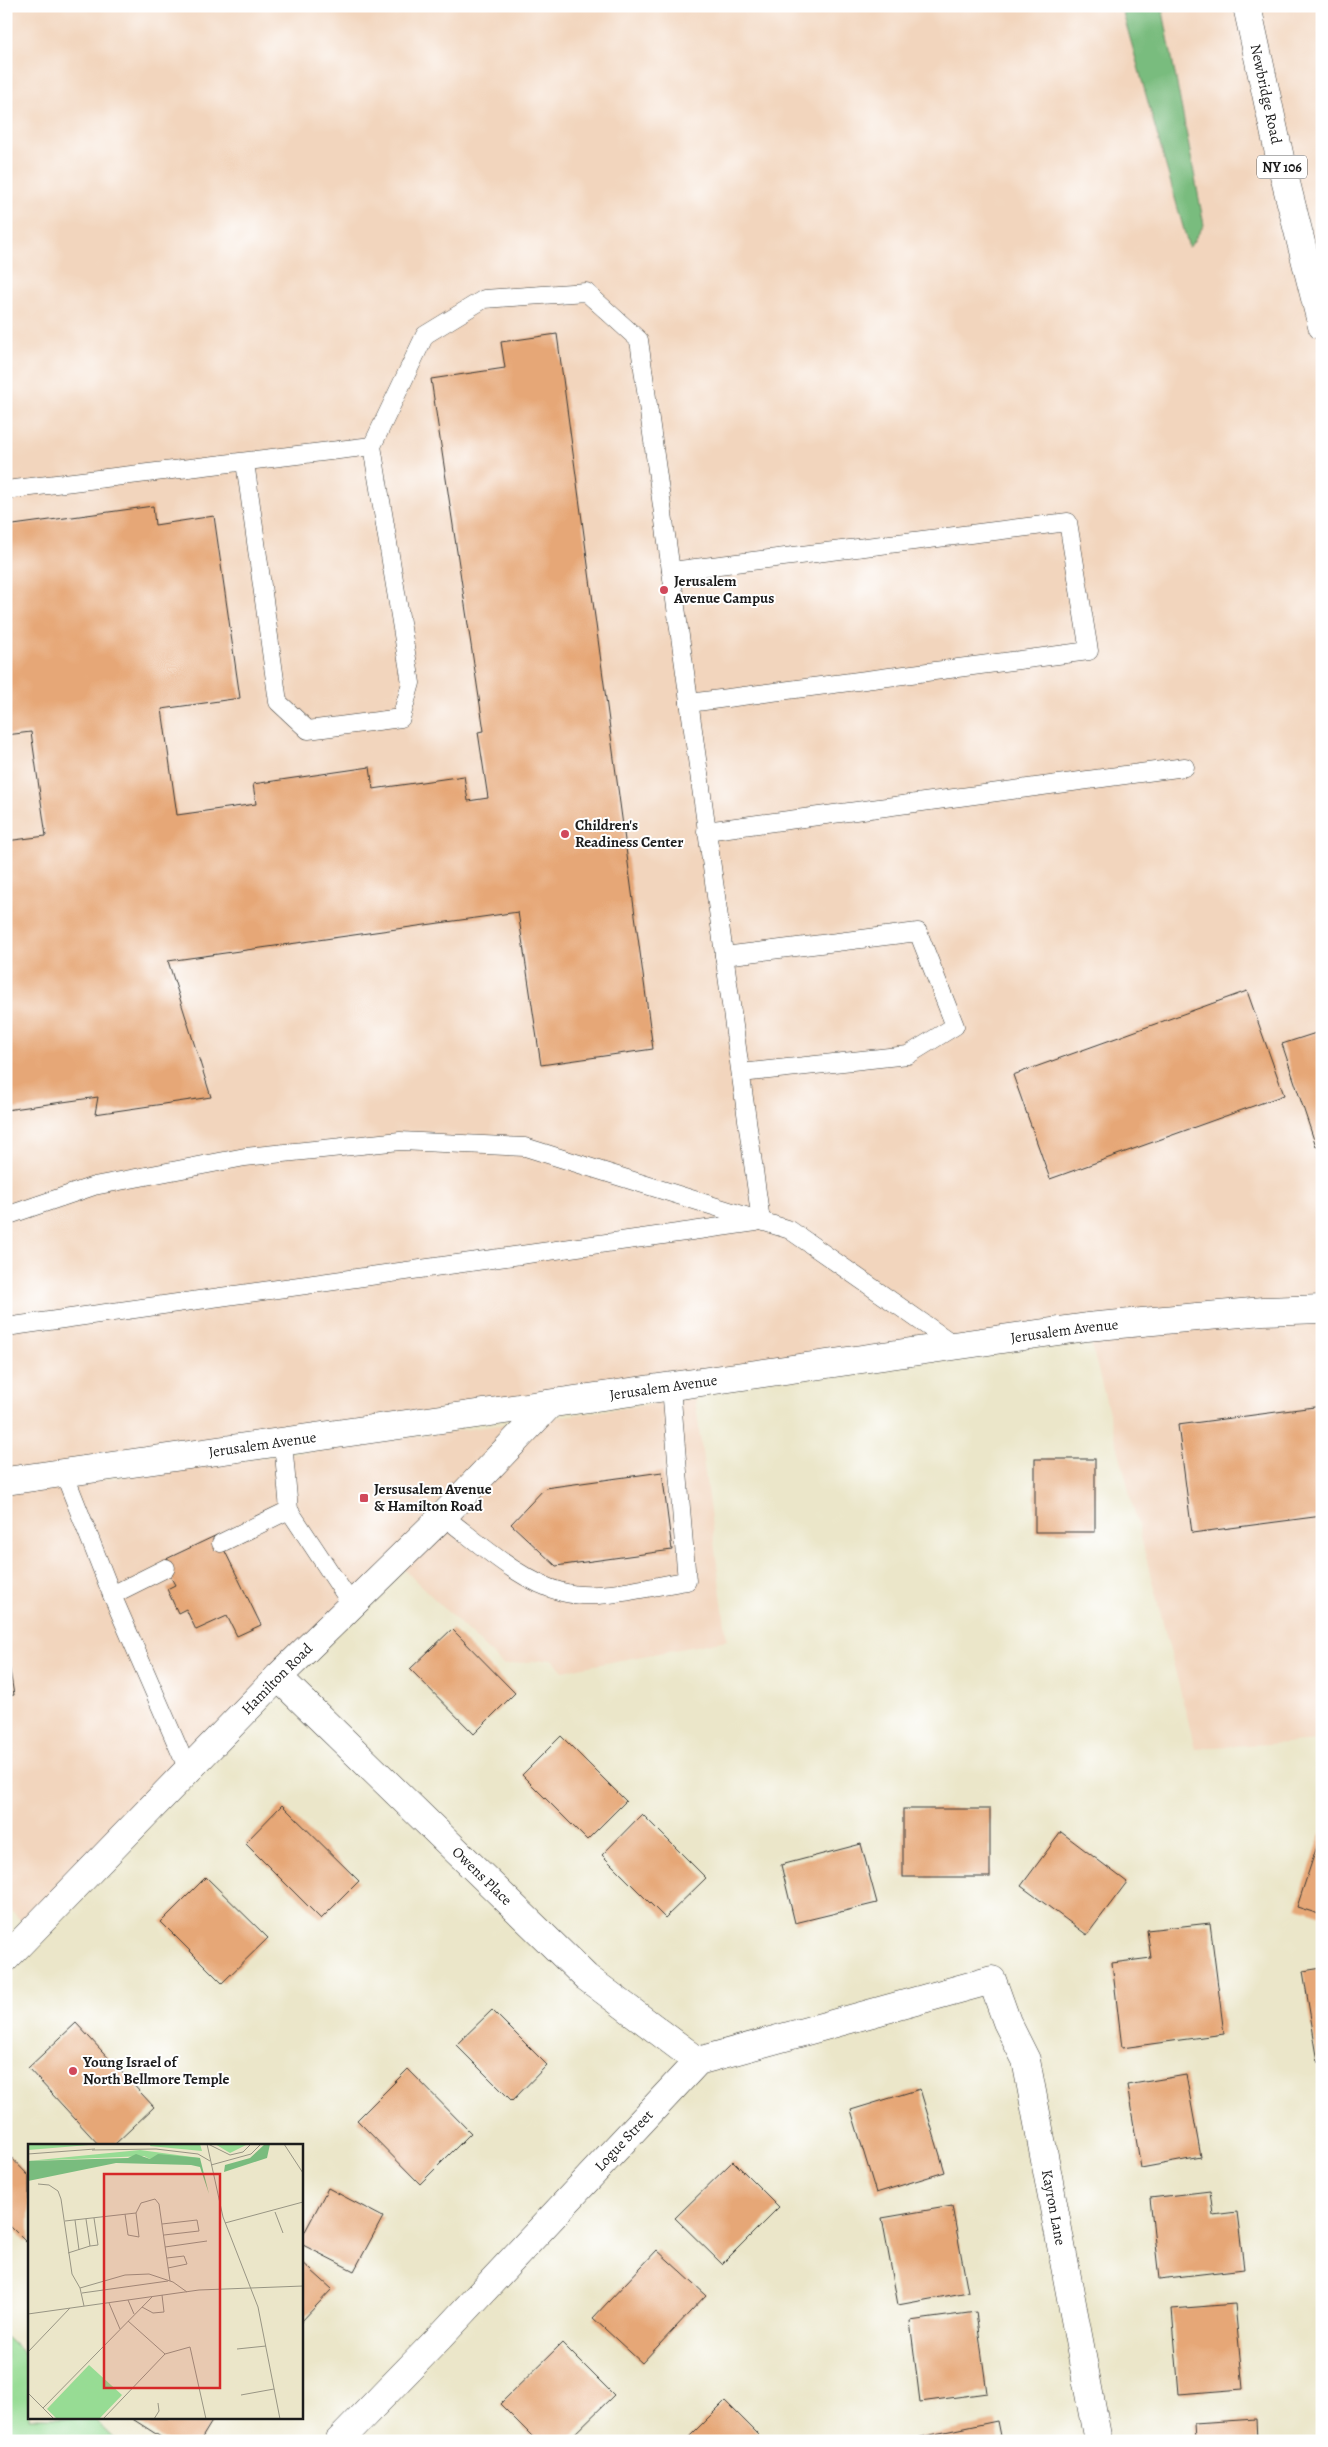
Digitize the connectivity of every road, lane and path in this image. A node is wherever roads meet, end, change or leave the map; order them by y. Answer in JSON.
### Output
{"nodes":[{"id":1,"x":1247,"y":6,"type":"edge"},
{"id":2,"x":1322,"y":326,"type":"edge"},
{"id":3,"x":372,"y":446,"type":"junction"},
{"id":4,"x":245,"y":462,"type":"junction"},
{"id":5,"x":6,"y":490,"type":"edge"},
{"id":6,"x":671,"y":571,"type":"junction"},
{"id":7,"x":689,"y":703,"type":"junction"},
{"id":8,"x":1185,"y":767,"type":"dead end"},
{"id":9,"x":706,"y":831,"type":"junction"},
{"id":10,"x":724,"y":956,"type":"junction"},
{"id":11,"x":741,"y":1073,"type":"junction"},
{"id":12,"x":6,"y":1216,"type":"edge"},
{"id":13,"x":761,"y":1221,"type":"junction"},
{"id":14,"x":1322,"y":1309,"type":"edge"},
{"id":15,"x":6,"y":1327,"type":"edge"},
{"id":16,"x":956,"y":1346,"type":"junction"},
{"id":17,"x":671,"y":1387,"type":"junction"},
{"id":18,"x":550,"y":1404,"type":"junction"},
{"id":19,"x":283,"y":1442,"type":"junction"},
{"id":20,"x":64,"y":1473,"type":"junction"},
{"id":21,"x":6,"y":1481,"type":"edge"},
{"id":22,"x":289,"y":1510,"type":"junction"},
{"id":23,"x":443,"y":1516,"type":"junction"},
{"id":24,"x":221,"y":1543,"type":"dead end"},
{"id":25,"x":166,"y":1568,"type":"dead end"},
{"id":26,"x":112,"y":1595,"type":"junction"},
{"id":27,"x":352,"y":1604,"type":"junction"},
{"id":28,"x":278,"y":1677,"type":"junction"},
{"id":29,"x":188,"y":1770,"type":"junction"},
{"id":30,"x":6,"y":1958,"type":"edge"},
{"id":31,"x":698,"y":2061,"type":"junction"},
{"id":32,"x":340,"y":2441,"type":"edge"},
{"id":33,"x":1098,"y":2441,"type":"edge"}],
"edges":[{"from":1,"to":2,"type":"street","name":"Newbridge Road","number":"NY 106"},
{"from":3,"to":4,"type":"lane"},
{"from":3,"to":4,"type":"lane"},
{"from":3,"to":6,"type":"lane"},
{"from":4,"to":5,"type":"lane"},
{"from":6,"to":7,"type":"lane"},
{"from":6,"to":7,"type":"lane"},
{"from":7,"to":9,"type":"lane"},
{"from":8,"to":9,"type":"lane"},
{"from":9,"to":10,"type":"lane"},
{"from":10,"to":11,"type":"lane"},
{"from":10,"to":11,"type":"lane"},
{"from":11,"to":13,"type":"lane"},
{"from":12,"to":13,"type":"lane"},
{"from":13,"to":15,"type":"lane"},
{"from":13,"to":16,"type":"lane"},
{"from":14,"to":16,"type":"street","name":"Jerusalem Avenue"},
{"from":16,"to":17,"type":"street","name":"Jerusalem Avenue"},
{"from":17,"to":18,"type":"street","name":"Jerusalem Avenue"},
{"from":17,"to":23,"type":"lane"},
{"from":18,"to":19,"type":"street","name":"Jerusalem Avenue"},
{"from":18,"to":23,"type":"street","name":"Hamilton Road"},
{"from":19,"to":20,"type":"street","name":"Jerusalem Avenue"},
{"from":19,"to":22,"type":"lane"},
{"from":20,"to":21,"type":"street","name":"Jerusalem Avenue"},
{"from":20,"to":26,"type":"lane"},
{"from":22,"to":24,"type":"lane"},
{"from":22,"to":27,"type":"lane"},
{"from":23,"to":27,"type":"street","name":"Hamilton Road"},
{"from":25,"to":26,"type":"lane"},
{"from":26,"to":29,"type":"lane"},
{"from":27,"to":28,"type":"street","name":"Hamilton Road"},
{"from":28,"to":29,"type":"street","name":"Hamilton Road"},
{"from":28,"to":31,"type":"street","name":"Owens Place"},
{"from":29,"to":30,"type":"street","name":"Hamilton Road"},
{"from":31,"to":32,"type":"street","name":"Logue Street"},
{"from":31,"to":33,"type":"street","name":"Kayron Lane"}]}
